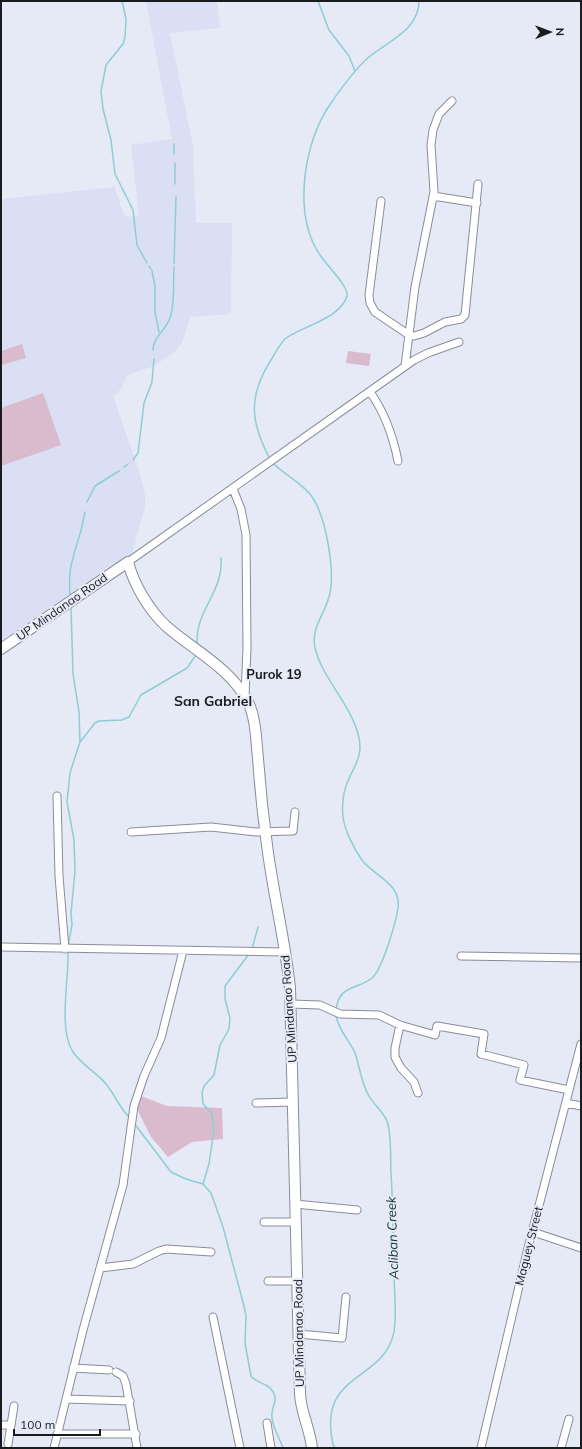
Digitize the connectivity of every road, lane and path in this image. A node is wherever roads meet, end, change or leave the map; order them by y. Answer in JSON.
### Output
{"nodes":[{"id":1,"x":452,"y":100,"type":"dead end"},
{"id":2,"x":478,"y":184,"type":"dead end"},
{"id":3,"x":433,"y":196,"type":"junction"},
{"id":4,"x":381,"y":202,"type":"dead end"},
{"id":5,"x":476,"y":203,"type":"junction"},
{"id":6,"x":408,"y":335,"type":"junction"},
{"id":7,"x":459,"y":342,"type":"dead end"},
{"id":8,"x":405,"y":366,"type":"junction"},
{"id":9,"x":370,"y":392,"type":"junction"},
{"id":10,"x":398,"y":461,"type":"dead end"},
{"id":11,"x":233,"y":489,"type":"junction"},
{"id":12,"x":127,"y":566,"type":"junction"},
{"id":13,"x":1,"y":650,"type":"edge"},
{"id":14,"x":244,"y":696,"type":"junction"},
{"id":15,"x":57,"y":796,"type":"dead end"},
{"id":16,"x":295,"y":812,"type":"dead end"},
{"id":17,"x":131,"y":832,"type":"dead end"},
{"id":18,"x":265,"y":832,"type":"junction"},
{"id":19,"x":1,"y":947,"type":"edge"},
{"id":20,"x":65,"y":949,"type":"junction"},
{"id":21,"x":183,"y":951,"type":"junction"},
{"id":22,"x":285,"y":952,"type":"junction"},
{"id":23,"x":461,"y":956,"type":"dead end"},
{"id":24,"x":581,"y":958,"type":"edge"},
{"id":25,"x":291,"y":1004,"type":"junction"},
{"id":26,"x":400,"y":1025,"type":"junction"},
{"id":27,"x":581,"y":1044,"type":"edge"},
{"id":28,"x":569,"y":1090,"type":"junction"},
{"id":29,"x":418,"y":1093,"type":"dead end"},
{"id":30,"x":293,"y":1102,"type":"junction"},
{"id":31,"x":256,"y":1103,"type":"dead end"},
{"id":32,"x":566,"y":1103,"type":"junction"},
{"id":33,"x":581,"y":1106,"type":"edge"},
{"id":34,"x":296,"y":1204,"type":"junction"},
{"id":35,"x":357,"y":1210,"type":"dead end"},
{"id":36,"x":264,"y":1222,"type":"dead end"},
{"id":37,"x":296,"y":1222,"type":"junction"},
{"id":38,"x":533,"y":1232,"type":"junction"},
{"id":39,"x":581,"y":1248,"type":"edge"},
{"id":40,"x":211,"y":1252,"type":"dead end"},
{"id":41,"x":100,"y":1268,"type":"junction"},
{"id":42,"x":268,"y":1281,"type":"dead end"},
{"id":43,"x":297,"y":1281,"type":"junction"},
{"id":44,"x":346,"y":1297,"type":"dead end"},
{"id":45,"x":213,"y":1317,"type":"dead end"},
{"id":46,"x":299,"y":1334,"type":"junction"},
{"id":47,"x":73,"y":1368,"type":"junction"},
{"id":48,"x":66,"y":1399,"type":"junction"},
{"id":49,"x":130,"y":1401,"type":"junction"},
{"id":50,"x":14,"y":1406,"type":"dead end"},
{"id":51,"x":569,"y":1419,"type":"dead end"},
{"id":52,"x":267,"y":1423,"type":"dead end"},
{"id":53,"x":1,"y":1425,"type":"edge"},
{"id":54,"x":11,"y":1425,"type":"junction"},
{"id":55,"x":57,"y":1434,"type":"junction"},
{"id":56,"x":136,"y":1434,"type":"junction"},
{"id":57,"x":8,"y":1444,"type":"dead end"},
{"id":58,"x":54,"y":1448,"type":"edge"},
{"id":59,"x":138,"y":1448,"type":"edge"},
{"id":60,"x":240,"y":1448,"type":"edge"},
{"id":61,"x":271,"y":1448,"type":"edge"},
{"id":62,"x":312,"y":1448,"type":"edge"},
{"id":63,"x":480,"y":1448,"type":"edge"},
{"id":64,"x":561,"y":1448,"type":"edge"}],
"edges":[{"from":1,"to":3,"type":"street"},
{"from":2,"to":5,"type":"street"},
{"from":3,"to":5,"type":"street"},
{"from":3,"to":6,"type":"street"},
{"from":4,"to":6,"type":"street"},
{"from":5,"to":6,"type":"street"},
{"from":6,"to":8,"type":"street"},
{"from":7,"to":8,"type":"street"},
{"from":8,"to":9,"type":"street"},
{"from":9,"to":10,"type":"street"},
{"from":9,"to":11,"type":"street"},
{"from":11,"to":12,"type":"street"},
{"from":11,"to":14,"type":"street"},
{"from":12,"to":13,"type":"street","name":"UP Mindanao Road"},
{"from":12,"to":14,"type":"street","name":"UP Mindanao Road"},
{"from":14,"to":18,"type":"street","name":"UP Mindanao Road"},
{"from":15,"to":20,"type":"street"},
{"from":16,"to":18,"type":"street"},
{"from":17,"to":18,"type":"street"},
{"from":18,"to":22,"type":"street","name":"UP Mindanao Road"},
{"from":19,"to":20,"type":"street"},
{"from":20,"to":21,"type":"street"},
{"from":21,"to":22,"type":"street"},
{"from":21,"to":41,"type":"street"},
{"from":22,"to":25,"type":"street","name":"UP Mindanao Road"},
{"from":23,"to":24,"type":"street"},
{"from":25,"to":26,"type":"street"},
{"from":25,"to":30,"type":"street","name":"UP Mindanao Road"},
{"from":26,"to":28,"type":"street"},
{"from":26,"to":29,"type":"street"},
{"from":27,"to":28,"type":"street","name":"Maguey Street"},
{"from":28,"to":32,"type":"street","name":"Maguey Street"},
{"from":30,"to":31,"type":"street"},
{"from":30,"to":34,"type":"street","name":"UP Mindanao Road"},
{"from":32,"to":33,"type":"street"},
{"from":32,"to":38,"type":"street","name":"Maguey Street"},
{"from":34,"to":35,"type":"street"},
{"from":34,"to":37,"type":"street","name":"UP Mindanao Road"},
{"from":36,"to":37,"type":"street"},
{"from":37,"to":43,"type":"street","name":"UP Mindanao Road"},
{"from":38,"to":39,"type":"street"},
{"from":38,"to":63,"type":"street","name":"Maguey Street"},
{"from":40,"to":41,"type":"street"},
{"from":41,"to":47,"type":"street"},
{"from":42,"to":43,"type":"street"},
{"from":43,"to":46,"type":"street","name":"UP Mindanao Road"},
{"from":44,"to":46,"type":"street"},
{"from":45,"to":60,"type":"street"},
{"from":46,"to":62,"type":"street","name":"UP Mindanao Road"},
{"from":47,"to":48,"type":"street"},
{"from":47,"to":49,"type":"street"},
{"from":48,"to":49,"type":"street"},
{"from":48,"to":55,"type":"street"},
{"from":49,"to":56,"type":"street"},
{"from":50,"to":54,"type":"street"},
{"from":51,"to":64,"type":"street"},
{"from":52,"to":61,"type":"street"},
{"from":53,"to":54,"type":"street"},
{"from":54,"to":57,"type":"street"},
{"from":55,"to":56,"type":"street"},
{"from":55,"to":58,"type":"street"},
{"from":56,"to":59,"type":"street"}]}
